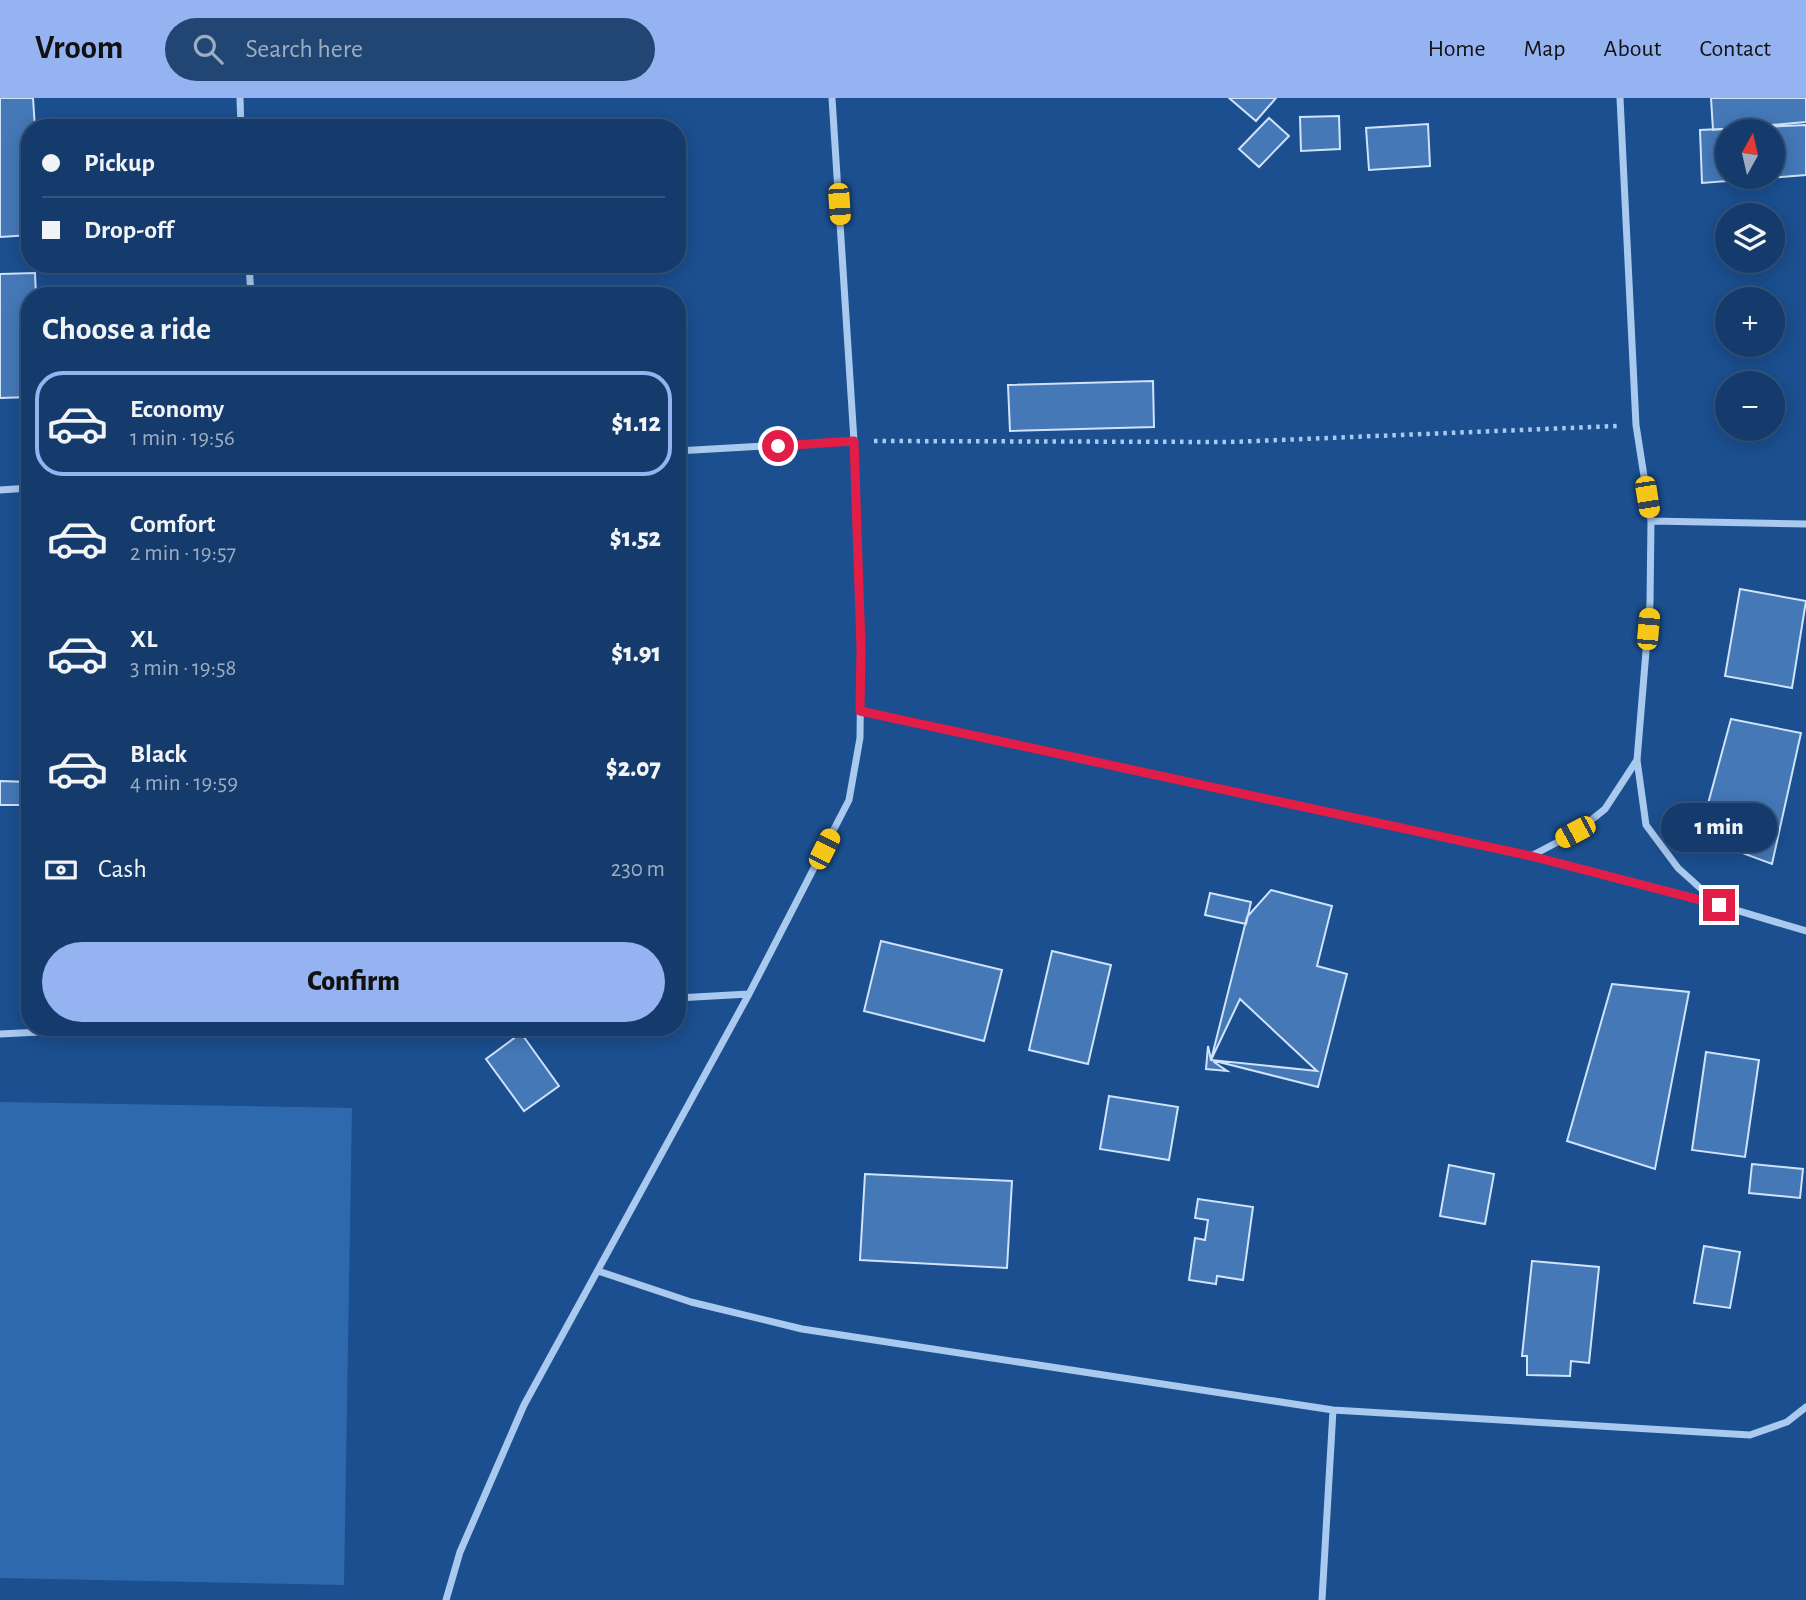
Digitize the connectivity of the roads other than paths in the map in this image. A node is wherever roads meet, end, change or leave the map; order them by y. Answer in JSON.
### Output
{"nodes":[{"id":1,"x":240,"y":98,"type":"edge"},
{"id":2,"x":832,"y":98,"type":"edge"},
{"id":3,"x":1620,"y":98,"type":"edge"},
{"id":4,"x":241,"y":119,"type":"edge"},
{"id":5,"x":854,"y":441,"type":"junction"},
{"id":6,"x":686,"y":450,"type":"edge"},
{"id":7,"x":21,"y":489,"type":"edge"},
{"id":8,"x":0,"y":490,"type":"edge"},
{"id":9,"x":1651,"y":521,"type":"junction"},
{"id":10,"x":1806,"y":524,"type":"edge"},
{"id":11,"x":860,"y":711,"type":"junction"},
{"id":12,"x":1637,"y":760,"type":"junction"},
{"id":13,"x":1531,"y":856,"type":"junction"},
{"id":14,"x":1719,"y":905,"type":"junction"},
{"id":15,"x":1806,"y":931,"type":"edge"},
{"id":16,"x":749,"y":994,"type":"junction"},
{"id":17,"x":686,"y":998,"type":"edge"},
{"id":18,"x":21,"y":1033,"type":"edge"},
{"id":19,"x":0,"y":1034,"type":"edge"},
{"id":20,"x":598,"y":1271,"type":"junction"},
{"id":21,"x":1806,"y":1407,"type":"edge"},
{"id":22,"x":1333,"y":1410,"type":"junction"},
{"id":23,"x":446,"y":1600,"type":"edge"},
{"id":24,"x":1322,"y":1600,"type":"edge"}],
"edges":[{"from":1,"to":4,"type":"street"},
{"from":2,"to":5,"type":"street"},
{"from":3,"to":9,"type":"street"},
{"from":5,"to":6,"type":"street"},
{"from":5,"to":11,"type":"street"},
{"from":7,"to":8,"type":"street"},
{"from":9,"to":10,"type":"street"},
{"from":9,"to":12,"type":"street"},
{"from":11,"to":13,"type":"street"},
{"from":11,"to":16,"type":"street"},
{"from":12,"to":13,"type":"street"},
{"from":12,"to":14,"type":"street"},
{"from":13,"to":14,"type":"street"},
{"from":14,"to":15,"type":"street"},
{"from":16,"to":17,"type":"street"},
{"from":16,"to":20,"type":"street"},
{"from":18,"to":19,"type":"street"},
{"from":20,"to":22,"type":"street"},
{"from":20,"to":23,"type":"street"},
{"from":21,"to":22,"type":"street"},
{"from":22,"to":24,"type":"street"}]}
